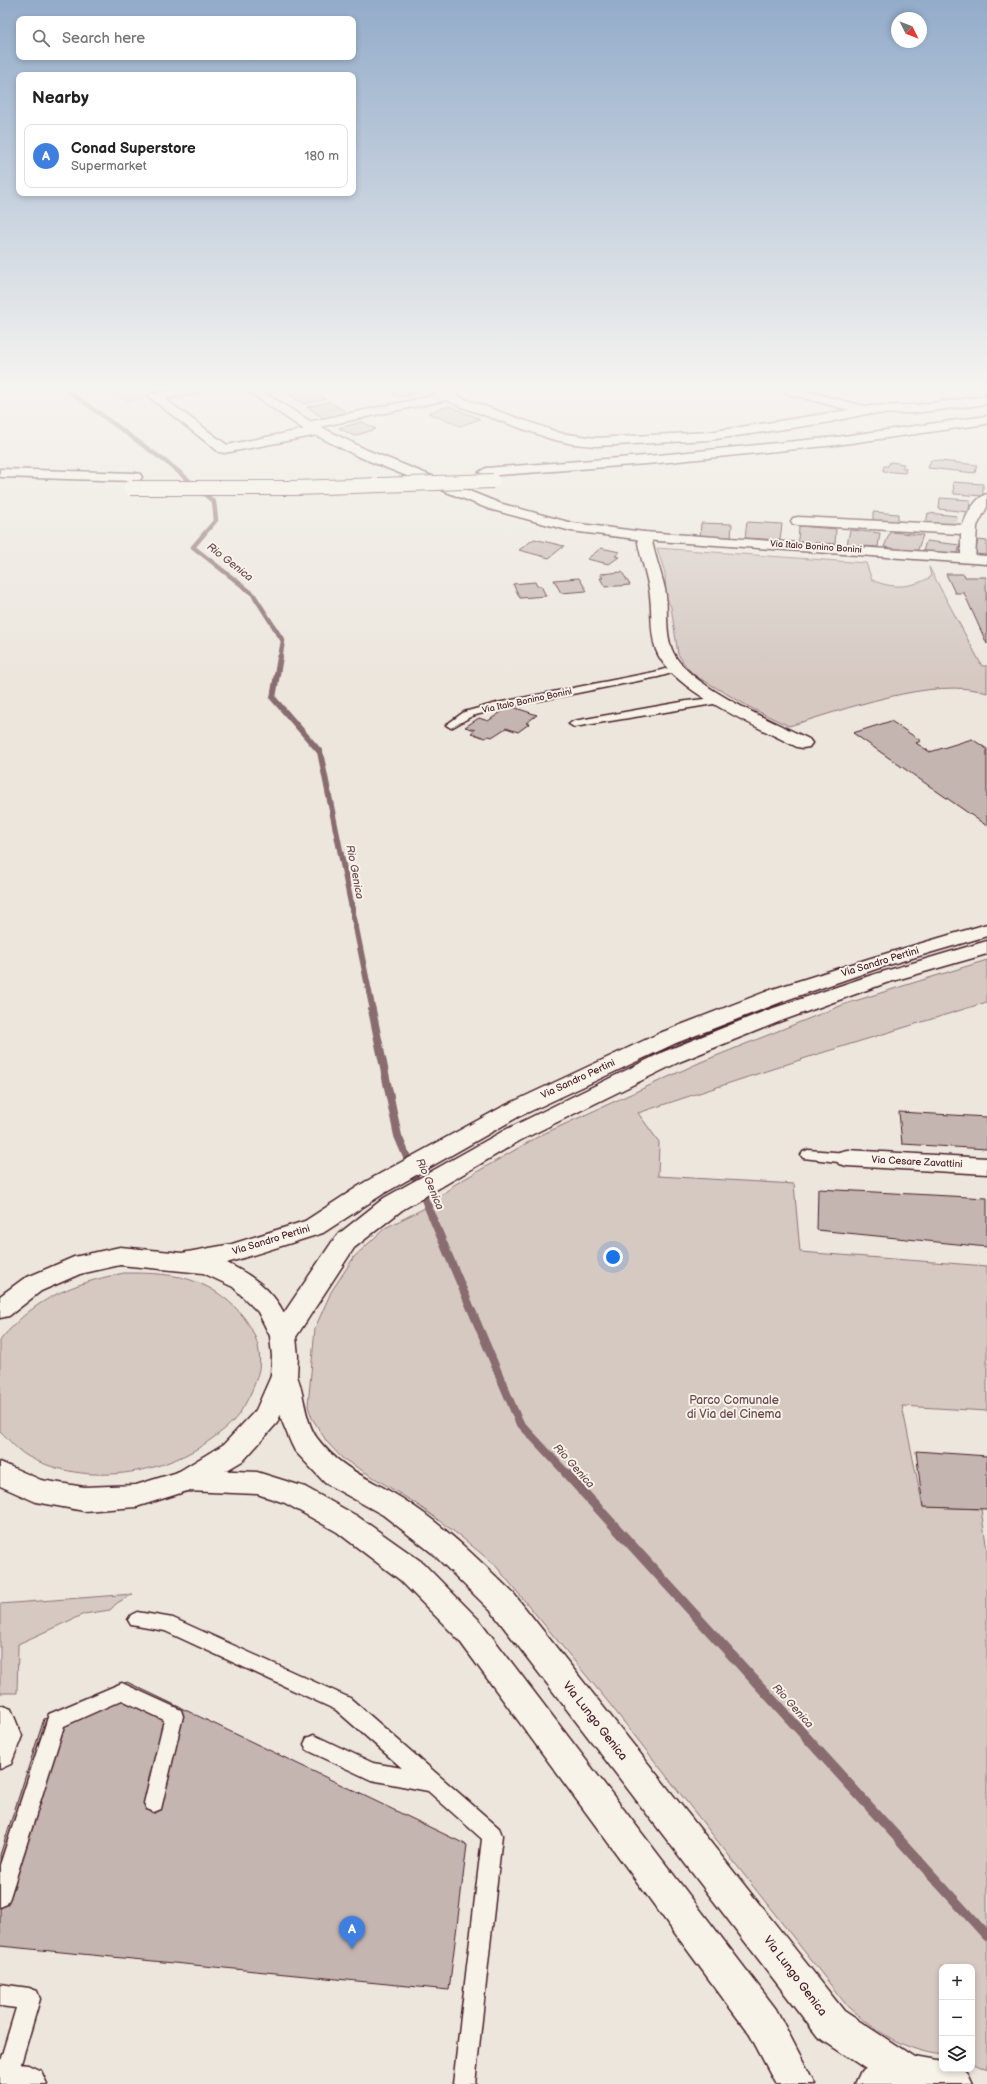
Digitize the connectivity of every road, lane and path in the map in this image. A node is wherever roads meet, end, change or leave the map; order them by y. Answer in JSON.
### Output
{"nodes":[{"id":1,"x":276,"y":487,"type":"edge"},
{"id":2,"x":308,"y":487,"type":"edge"},
{"id":3,"x":447,"y":487,"type":"edge"},
{"id":4,"x":987,"y":498,"type":"edge"},
{"id":5,"x":798,"y":521,"type":"dead end"},
{"id":6,"x":968,"y":530,"type":"junction"},
{"id":7,"x":644,"y":536,"type":"junction"},
{"id":8,"x":968,"y":559,"type":"junction"},
{"id":9,"x":987,"y":560,"type":"edge"},
{"id":10,"x":676,"y":669,"type":"junction"},
{"id":11,"x":722,"y":700,"type":"junction"},
{"id":12,"x":574,"y":724,"type":"dead end"},
{"id":13,"x":451,"y":725,"type":"dead end"},
{"id":14,"x":803,"y":743,"type":"dead end"},
{"id":15,"x":987,"y":930,"type":"edge"},
{"id":16,"x":987,"y":947,"type":"edge"},
{"id":17,"x":455,"y":1154,"type":"junction"},
{"id":18,"x":808,"y":1156,"type":"dead end"},
{"id":19,"x":847,"y":1158,"type":"joint"},
{"id":20,"x":987,"y":1166,"type":"edge"},
{"id":21,"x":185,"y":1261,"type":"junction"},
{"id":22,"x":0,"y":1309,"type":"edge"},
{"id":23,"x":283,"y":1336,"type":"junction"},
{"id":24,"x":284,"y":1376,"type":"junction"},
{"id":25,"x":0,"y":1473,"type":"edge"},
{"id":26,"x":187,"y":1480,"type":"junction"},
{"id":27,"x":36,"y":1490,"type":"junction"},
{"id":28,"x":0,"y":1491,"type":"edge"},
{"id":29,"x":137,"y":1620,"type":"dead end"},
{"id":30,"x":0,"y":1719,"type":"edge"},
{"id":31,"x":314,"y":1744,"type":"dead end"},
{"id":32,"x":0,"y":1754,"type":"edge"},
{"id":33,"x":434,"y":1784,"type":"junction"},
{"id":34,"x":154,"y":1803,"type":"dead end"},
{"id":35,"x":0,"y":1897,"type":"edge"},
{"id":36,"x":0,"y":1995,"type":"edge"},
{"id":37,"x":908,"y":2076,"type":"junction"},
{"id":38,"x":11,"y":2082,"type":"edge"},
{"id":39,"x":464,"y":2084,"type":"edge"},
{"id":40,"x":796,"y":2084,"type":"edge"},
{"id":41,"x":874,"y":2084,"type":"edge"},
{"id":42,"x":954,"y":2084,"type":"edge"}],
"edges":[{"from":1,"to":2,"type":"main road","bridge":true},
{"from":3,"to":7,"type":"main road","name":"Via Italo Bonino Bonini"},
{"from":4,"to":6,"type":"main road"},
{"from":5,"to":6,"type":"main road"},
{"from":6,"to":8,"type":"main road"},
{"from":7,"to":8,"type":"main road","name":"Via Italo Bonino Bonini"},
{"from":7,"to":10,"type":"main road"},
{"from":8,"to":9,"type":"main road","name":"Via Italo Bonino Bonini"},
{"from":10,"to":11,"type":"main road"},
{"from":10,"to":13,"type":"lane","name":"Via Italo Bonino Bonini"},
{"from":11,"to":12,"type":"lane"},
{"from":11,"to":14,"type":"main road"},
{"from":15,"to":17,"type":"main road","name":"Via Sandro Pertini"},
{"from":16,"to":17,"type":"main road","name":"Via Sandro Pertini"},
{"from":17,"to":21,"type":"main road","name":"Via Sandro Pertini"},
{"from":17,"to":23,"type":"main road","name":"Via Sandro Pertini"},
{"from":18,"to":19,"type":"lane"},
{"from":19,"to":20,"type":"main road","name":"Via Cesare Zavattini"},
{"from":21,"to":22,"type":"main road"},
{"from":21,"to":23,"type":"main road"},
{"from":23,"to":24,"type":"main road"},
{"from":24,"to":26,"type":"main road"},
{"from":24,"to":37,"type":"main road","name":"Via Lungo Genica"},
{"from":25,"to":27,"type":"main road"},
{"from":26,"to":27,"type":"main road"},
{"from":26,"to":40,"type":"main road"},
{"from":27,"to":28,"type":"main road"},
{"from":29,"to":33,"type":"lane"},
{"from":30,"to":32,"type":"main road"},
{"from":31,"to":33,"type":"lane"},
{"from":33,"to":39,"type":"lane"},
{"from":34,"to":35,"type":"lane"},
{"from":36,"to":38,"type":"lane"},
{"from":37,"to":41,"type":"main road","name":"Via Lungo Genica"},
{"from":37,"to":42,"type":"main road","name":"Via Lungo Genica"}]}
